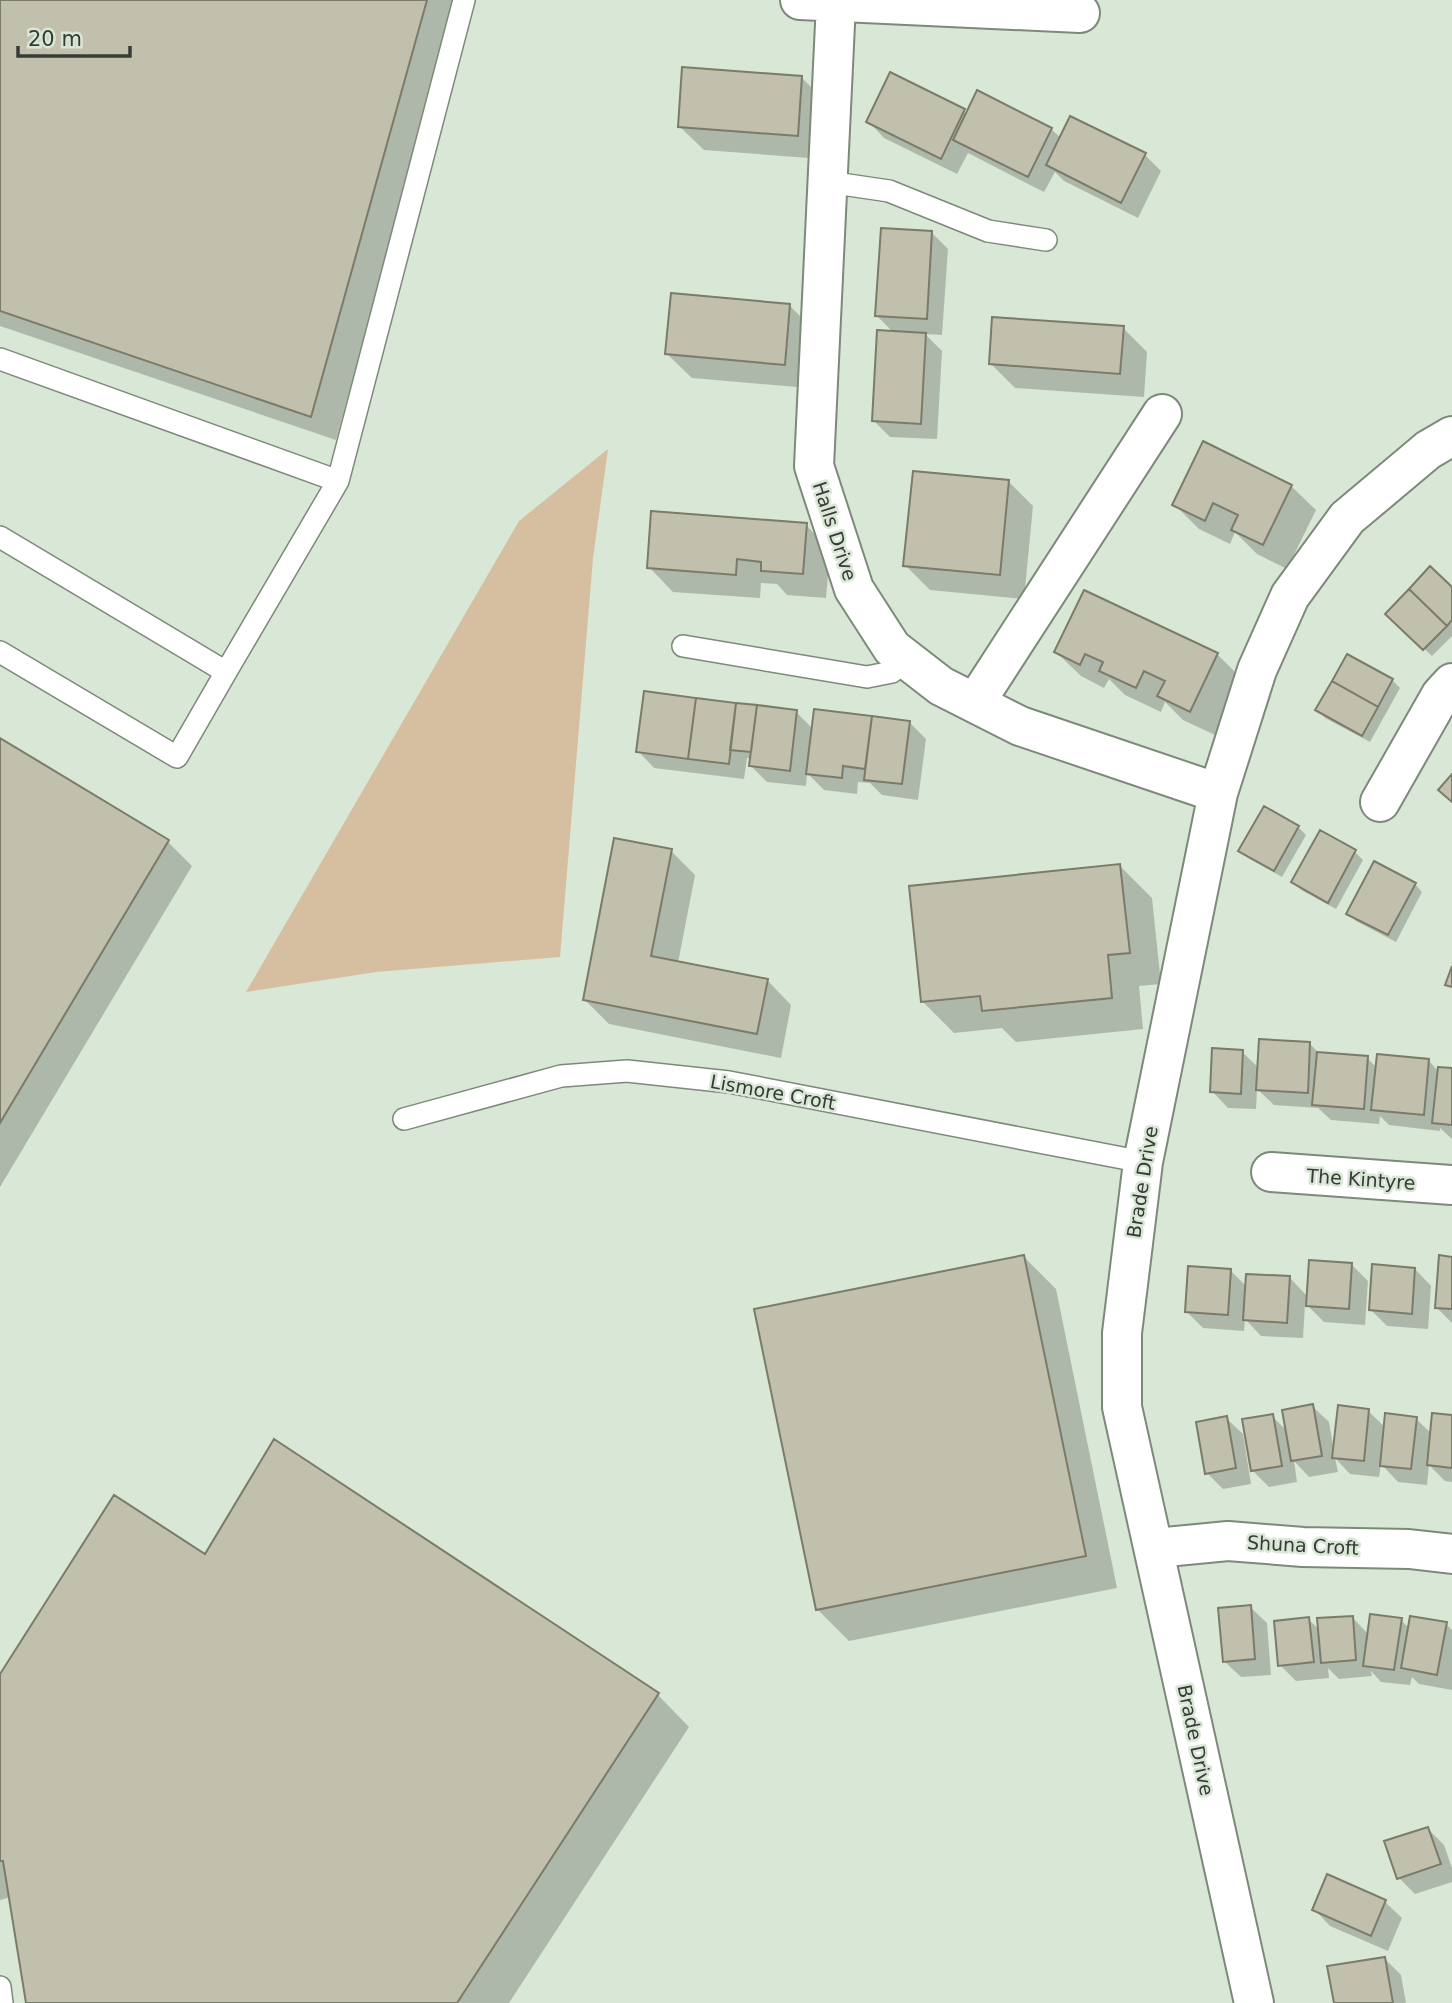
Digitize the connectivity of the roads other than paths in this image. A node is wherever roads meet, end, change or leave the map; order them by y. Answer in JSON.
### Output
{"nodes":[{"id":1,"x":464,"y":0,"type":"edge"},
{"id":2,"x":818,"y":1,"type":"edge"},
{"id":3,"x":1080,"y":13,"type":"dead end"},
{"id":4,"x":828,"y":182,"type":"junction"},
{"id":5,"x":1046,"y":240,"type":"dead end"},
{"id":6,"x":0,"y":359,"type":"edge"},
{"id":7,"x":1162,"y":414,"type":"dead end"},
{"id":8,"x":1452,"y":436,"type":"edge"},
{"id":9,"x":338,"y":481,"type":"junction"},
{"id":10,"x":0,"y":537,"type":"edge"},
{"id":11,"x":683,"y":646,"type":"dead end"},
{"id":12,"x":0,"y":652,"type":"edge"},
{"id":13,"x":906,"y":659,"type":"junction"},
{"id":14,"x":226,"y":672,"type":"junction"},
{"id":15,"x":1452,"y":683,"type":"edge"},
{"id":16,"x":975,"y":703,"type":"junction"},
{"id":17,"x":1218,"y":793,"type":"junction"},
{"id":18,"x":1380,"y":802,"type":"dead end"},
{"id":19,"x":404,"y":1119,"type":"dead end"},
{"id":20,"x":1143,"y":1162,"type":"junction"},
{"id":21,"x":1271,"y":1172,"type":"dead end"},
{"id":22,"x":1452,"y":1185,"type":"edge"},
{"id":23,"x":1155,"y":1548,"type":"junction"},
{"id":24,"x":1452,"y":1554,"type":"edge"},
{"id":25,"x":0,"y":1987,"type":"edge"},
{"id":26,"x":2,"y":2003,"type":"edge"},
{"id":27,"x":1254,"y":2003,"type":"edge"}],
"edges":[{"from":1,"to":9,"type":"lane"},
{"from":2,"to":3,"type":"street","name":"Halls Drive"},
{"from":2,"to":4,"type":"street","name":"Halls Drive"},
{"from":4,"to":5,"type":"lane"},
{"from":4,"to":13,"type":"street","name":"Halls Drive"},
{"from":6,"to":9,"type":"lane"},
{"from":7,"to":16,"type":"street"},
{"from":8,"to":17,"type":"street","name":"Brade Drive"},
{"from":9,"to":14,"type":"lane"},
{"from":10,"to":14,"type":"lane"},
{"from":11,"to":13,"type":"lane"},
{"from":12,"to":14,"type":"lane"},
{"from":13,"to":16,"type":"street","name":"Halls Drive"},
{"from":15,"to":18,"type":"street"},
{"from":16,"to":17,"type":"street","name":"Halls Drive"},
{"from":17,"to":20,"type":"street","name":"Brade Drive"},
{"from":19,"to":20,"type":"lane","name":"Lismore Croft"},
{"from":20,"to":23,"type":"street","name":"Brade Drive"},
{"from":21,"to":22,"type":"street","name":"The Kintyre"},
{"from":23,"to":24,"type":"street","name":"Shuna Croft"},
{"from":23,"to":27,"type":"street","name":"Brade Drive"},
{"from":25,"to":26,"type":"lane"}]}
